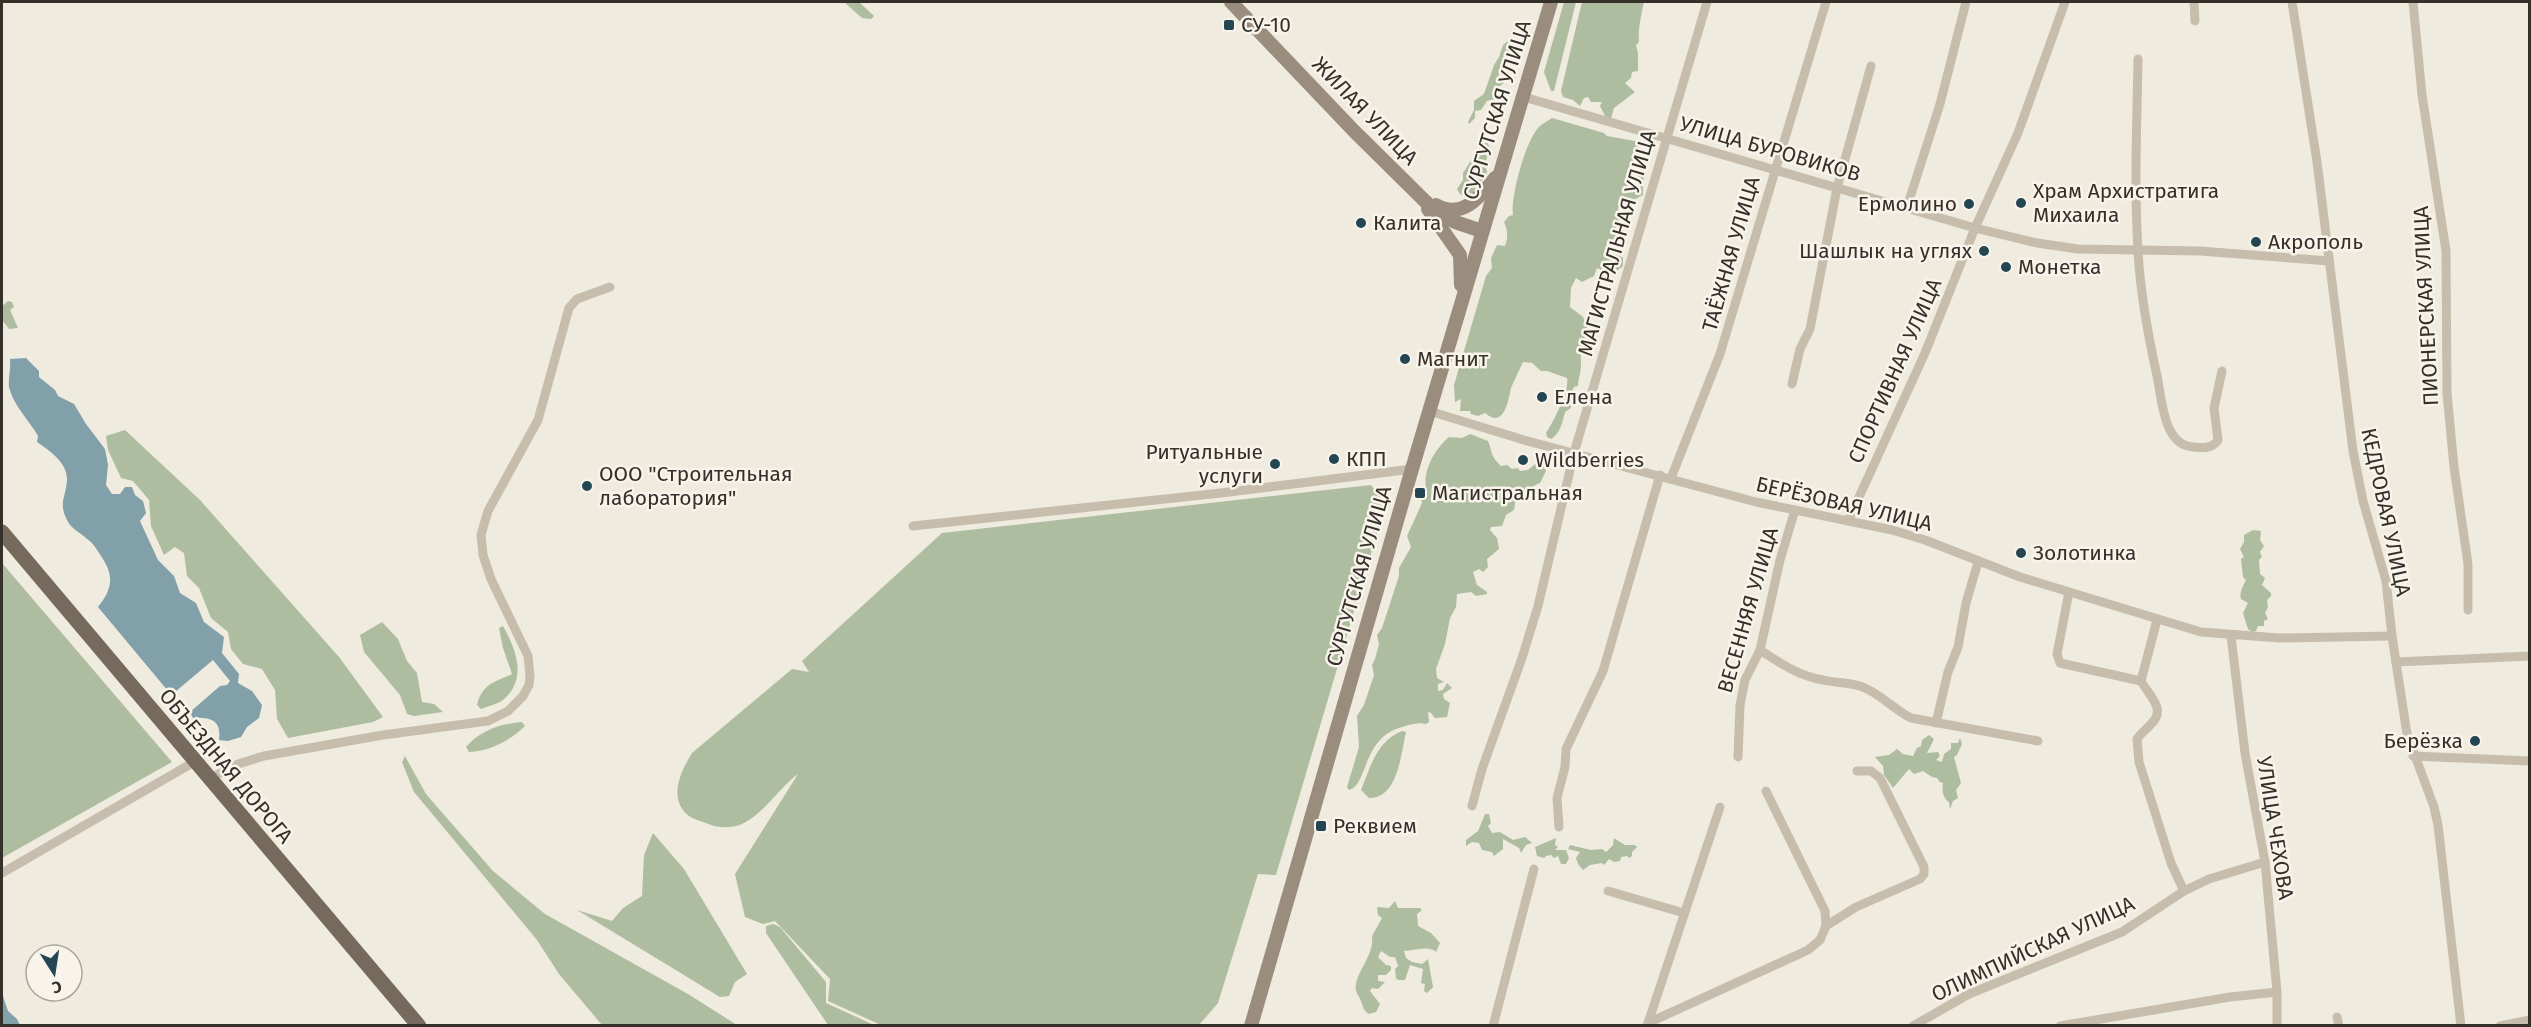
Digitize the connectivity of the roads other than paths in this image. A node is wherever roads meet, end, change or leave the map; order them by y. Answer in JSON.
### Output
{"nodes":[{"id":1,"x":1231,"y":2,"type":"edge"},
{"id":2,"x":1551,"y":2,"type":"edge"},
{"id":3,"x":1707,"y":2,"type":"edge"},
{"id":4,"x":1826,"y":2,"type":"edge"},
{"id":5,"x":1966,"y":2,"type":"edge"},
{"id":6,"x":2065,"y":2,"type":"edge"},
{"id":7,"x":2194,"y":2,"type":"edge"},
{"id":8,"x":2292,"y":2,"type":"edge"},
{"id":9,"x":2413,"y":2,"type":"edge"},
{"id":10,"x":2195,"y":21,"type":"dead end"},
{"id":11,"x":2138,"y":59,"type":"dead end"},
{"id":12,"x":1871,"y":66,"type":"dead end"},
{"id":13,"x":1524,"y":97,"type":"junction"},
{"id":14,"x":1665,"y":138,"type":"junction"},
{"id":15,"x":1502,"y":168,"type":"junction"},
{"id":16,"x":1774,"y":170,"type":"junction"},
{"id":17,"x":1837,"y":188,"type":"junction"},
{"id":18,"x":1421,"y":197,"type":"junction"},
{"id":19,"x":1907,"y":207,"type":"junction"},
{"id":20,"x":1975,"y":228,"type":"junction"},
{"id":21,"x":1482,"y":231,"type":"junction"},
{"id":22,"x":2138,"y":250,"type":"junction"},
{"id":23,"x":2329,"y":261,"type":"junction"},
{"id":24,"x":610,"y":287,"type":"dead end"},
{"id":25,"x":1461,"y":303,"type":"junction"},
{"id":26,"x":2222,"y":370,"type":"dead end"},
{"id":27,"x":1792,"y":384,"type":"dead end"},
{"id":28,"x":1429,"y":411,"type":"junction"},
{"id":29,"x":1574,"y":453,"type":"junction"},
{"id":30,"x":1412,"y":469,"type":"junction"},
{"id":31,"x":1660,"y":475,"type":"junction"},
{"id":32,"x":1671,"y":478,"type":"junction"},
{"id":33,"x":1795,"y":510,"type":"junction"},
{"id":34,"x":1848,"y":521,"type":"junction"},
{"id":35,"x":913,"y":526,"type":"dead end"},
{"id":36,"x":2,"y":532,"type":"edge"},
{"id":37,"x":1978,"y":562,"type":"junction"},
{"id":38,"x":2069,"y":592,"type":"junction"},
{"id":39,"x":2468,"y":610,"type":"dead end"},
{"id":40,"x":2157,"y":620,"type":"junction"},
{"id":41,"x":2231,"y":636,"type":"junction"},
{"id":42,"x":2391,"y":636,"type":"junction"},
{"id":43,"x":1760,"y":651,"type":"junction"},
{"id":44,"x":2529,"y":656,"type":"edge"},
{"id":45,"x":2396,"y":662,"type":"junction"},
{"id":46,"x":2141,"y":681,"type":"junction"},
{"id":47,"x":1936,"y":723,"type":"junction"},
{"id":48,"x":2038,"y":741,"type":"dead end"},
{"id":49,"x":2413,"y":756,"type":"junction"},
{"id":50,"x":1738,"y":757,"type":"dead end"},
{"id":51,"x":2529,"y":761,"type":"edge"},
{"id":52,"x":194,"y":762,"type":"junction"},
{"id":53,"x":1857,"y":771,"type":"dead end"},
{"id":54,"x":209,"y":779,"type":"junction"},
{"id":55,"x":1766,"y":790,"type":"dead end"},
{"id":56,"x":1472,"y":806,"type":"dead end"},
{"id":57,"x":1720,"y":807,"type":"dead end"},
{"id":58,"x":1559,"y":827,"type":"dead end"},
{"id":59,"x":2265,"y":862,"type":"junction"},
{"id":60,"x":1534,"y":868,"type":"dead end"},
{"id":61,"x":2,"y":873,"type":"edge"},
{"id":62,"x":1608,"y":891,"type":"dead end"},
{"id":63,"x":2184,"y":891,"type":"junction"},
{"id":64,"x":1684,"y":914,"type":"junction"},
{"id":65,"x":1826,"y":926,"type":"junction"},
{"id":66,"x":2277,"y":992,"type":"junction"},
{"id":67,"x":2529,"y":1020,"type":"edge"},
{"id":68,"x":1647,"y":1024,"type":"edge"},
{"id":69,"x":419,"y":1026,"type":"edge"},
{"id":70,"x":1251,"y":1026,"type":"edge"},
{"id":71,"x":1493,"y":1026,"type":"edge"},
{"id":72,"x":1913,"y":1026,"type":"edge"},
{"id":73,"x":2060,"y":1026,"type":"edge"},
{"id":74,"x":2277,"y":1026,"type":"edge"},
{"id":75,"x":2461,"y":1026,"type":"edge"},
{"id":76,"x":2500,"y":1026,"type":"edge"}],
"edges":[{"from":1,"to":18,"type":"main road","name":"ЖИЛАЯ УЛИЦА"},
{"from":2,"to":13,"type":"main road","name":"СУРГУТСКАЯ УЛИЦА"},
{"from":3,"to":14,"type":"street","name":"МАГИСТРАЛЬНАЯ УЛИЦА"},
{"from":4,"to":16,"type":"street","name":"ТАЁЖНАЯ УЛИЦА"},
{"from":5,"to":19,"type":"street"},
{"from":6,"to":20,"type":"street","name":"СПОРТИВНАЯ УЛИЦА"},
{"from":7,"to":10,"type":"street"},
{"from":8,"to":23,"type":"street","name":"КЕДРОВАЯ УЛИЦА"},
{"from":9,"to":39,"type":"street","name":"ПИОНЕРСКАЯ УЛИЦА"},
{"from":11,"to":22,"type":"street"},
{"from":12,"to":17,"type":"street"},
{"from":13,"to":14,"type":"street","name":"УЛИЦА БУРОВИКОВ"},
{"from":13,"to":15,"type":"main road","name":"СУРГУТСКАЯ УЛИЦА"},
{"from":14,"to":16,"type":"street","name":"УЛИЦА БУРОВИКОВ"},
{"from":14,"to":29,"type":"street","name":"МАГИСТРАЛЬНАЯ УЛИЦА"},
{"from":15,"to":18,"type":"main road"},
{"from":15,"to":21,"type":"main road","name":"СУРГУТСКАЯ УЛИЦА"},
{"from":16,"to":17,"type":"street","name":"УЛИЦА БУРОВИКОВ"},
{"from":16,"to":32,"type":"street","name":"ТАЁЖНАЯ УЛИЦА"},
{"from":17,"to":19,"type":"street","name":"УЛИЦА БУРОВИКОВ"},
{"from":17,"to":27,"type":"street"},
{"from":18,"to":21,"type":"main road","name":"ЖИЛАЯ УЛИЦА"},
{"from":18,"to":25,"type":"main road"},
{"from":19,"to":20,"type":"street","name":"УЛИЦА БУРОВИКОВ"},
{"from":20,"to":22,"type":"street","name":"УЛИЦА БУРОВИКОВ"},
{"from":20,"to":34,"type":"street","name":"СПОРТИВНАЯ УЛИЦА"},
{"from":21,"to":25,"type":"main road","name":"СУРГУТСКАЯ УЛИЦА"},
{"from":22,"to":23,"type":"street","name":"УЛИЦА БУРОВИКОВ"},
{"from":22,"to":26,"type":"street"},
{"from":23,"to":42,"type":"street","name":"КЕДРОВАЯ УЛИЦА"},
{"from":24,"to":54,"type":"street"},
{"from":25,"to":28,"type":"main road","name":"СУРГУТСКАЯ УЛИЦА"},
{"from":28,"to":29,"type":"street","name":"БЕРЁЗОВАЯ УЛИЦА"},
{"from":28,"to":30,"type":"main road","name":"СУРГУТСКАЯ УЛИЦА"},
{"from":29,"to":31,"type":"street","name":"БЕРЁЗОВАЯ УЛИЦА"},
{"from":29,"to":56,"type":"street","name":"МАГИСТРАЛЬНАЯ УЛИЦА"},
{"from":30,"to":35,"type":"street"},
{"from":30,"to":70,"type":"main road","name":"СУРГУТСКАЯ УЛИЦА"},
{"from":31,"to":32,"type":"street","name":"БЕРЁЗОВАЯ УЛИЦА"},
{"from":31,"to":58,"type":"street"},
{"from":32,"to":33,"type":"street","name":"БЕРЁЗОВАЯ УЛИЦА"},
{"from":33,"to":34,"type":"street","name":"БЕРЁЗОВАЯ УЛИЦА"},
{"from":33,"to":43,"type":"street","name":"ВЕСЕННЯЯ УЛИЦА"},
{"from":34,"to":37,"type":"street","name":"БЕРЁЗОВАЯ УЛИЦА"},
{"from":36,"to":52,"type":"main road","name":"ОБЪЕЗДНАЯ ДОРОГА"},
{"from":37,"to":38,"type":"street","name":"БЕРЁЗОВАЯ УЛИЦА"},
{"from":37,"to":47,"type":"street"},
{"from":38,"to":40,"type":"street","name":"БЕРЁЗОВАЯ УЛИЦА"},
{"from":38,"to":46,"type":"street"},
{"from":40,"to":41,"type":"street","name":"БЕРЁЗОВАЯ УЛИЦА"},
{"from":40,"to":46,"type":"street"},
{"from":41,"to":42,"type":"street","name":"БЕРЁЗОВАЯ УЛИЦА"},
{"from":41,"to":59,"type":"street","name":"УЛИЦА ЧЕХОВА"},
{"from":42,"to":45,"type":"street","name":"КЕДРОВАЯ УЛИЦА"},
{"from":43,"to":47,"type":"street"},
{"from":43,"to":50,"type":"street","name":"ВЕСЕННЯЯ УЛИЦА"},
{"from":44,"to":45,"type":"street"},
{"from":45,"to":49,"type":"street","name":"КЕДРОВАЯ УЛИЦА"},
{"from":46,"to":63,"type":"street"},
{"from":47,"to":48,"type":"street"},
{"from":49,"to":51,"type":"street"},
{"from":49,"to":75,"type":"street","name":"КЕДРОВАЯ УЛИЦА"},
{"from":52,"to":54,"type":"main road","name":"ОБЪЕЗДНАЯ ДОРОГА"},
{"from":52,"to":61,"type":"street"},
{"from":53,"to":65,"type":"street"},
{"from":54,"to":69,"type":"main road","name":"ОБЪЕЗДНАЯ ДОРОГА"},
{"from":55,"to":65,"type":"street"},
{"from":57,"to":64,"type":"street"},
{"from":59,"to":63,"type":"street","name":"ОЛИМПИЙСКАЯ УЛИЦА"},
{"from":59,"to":66,"type":"street","name":"УЛИЦА ЧЕХОВА"},
{"from":60,"to":71,"type":"street"},
{"from":62,"to":64,"type":"street"},
{"from":63,"to":72,"type":"street","name":"ОЛИМПИЙСКАЯ УЛИЦА"},
{"from":64,"to":68,"type":"street"},
{"from":65,"to":68,"type":"street"},
{"from":66,"to":73,"type":"street"},
{"from":66,"to":74,"type":"street","name":"УЛИЦА ЧЕХОВА"},
{"from":67,"to":76,"type":"street"}]}
